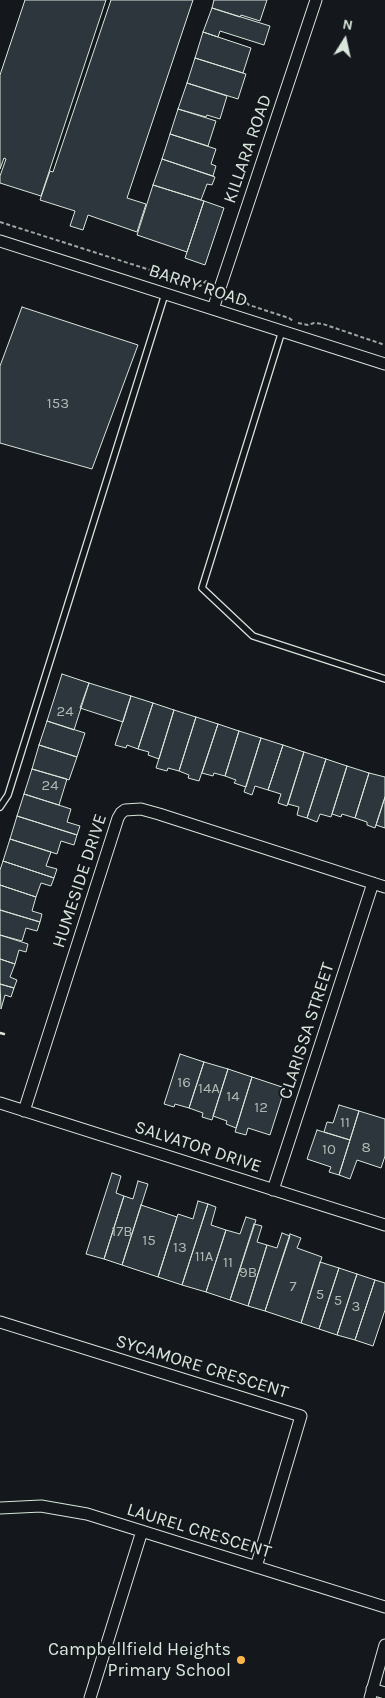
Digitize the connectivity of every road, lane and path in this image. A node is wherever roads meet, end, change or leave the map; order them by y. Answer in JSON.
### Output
{"nodes":[{"id":1,"x":316,"y":0,"type":"edge"},
{"id":2,"x":0,"y":222,"type":"edge"},
{"id":3,"x":0,"y":241,"type":"edge"},
{"id":4,"x":220,"y":290,"type":"junction"},
{"id":5,"x":165,"y":294,"type":"junction"},
{"id":6,"x":213,"y":309,"type":"junction"},
{"id":7,"x":282,"y":331,"type":"junction"},
{"id":8,"x":385,"y":345,"type":"edge"},
{"id":9,"x":385,"y":364,"type":"edge"},
{"id":10,"x":385,"y":679,"type":"edge"},
{"id":11,"x":0,"y":805,"type":"edge"},
{"id":12,"x":373,"y":883,"type":"junction"},
{"id":13,"x":385,"y":887,"type":"edge"},
{"id":14,"x":0,"y":1103,"type":"edge"},
{"id":15,"x":24,"y":1111,"type":"junction"},
{"id":16,"x":273,"y":1190,"type":"junction"},
{"id":17,"x":385,"y":1225,"type":"edge"},
{"id":18,"x":0,"y":1322,"type":"edge"},
{"id":19,"x":0,"y":1508,"type":"edge"},
{"id":20,"x":142,"y":1531,"type":"junction"},
{"id":21,"x":256,"y":1567,"type":"junction"},
{"id":22,"x":385,"y":1607,"type":"edge"},
{"id":23,"x":385,"y":1645,"type":"edge"},
{"id":24,"x":371,"y":1693,"type":"edge"},
{"id":25,"x":385,"y":1693,"type":"edge"},
{"id":26,"x":90,"y":1698,"type":"edge"}],
"edges":[{"from":1,"to":4,"type":"street","name":"KILLARA ROAD"},
{"from":2,"to":4,"type":"path"},
{"from":3,"to":5,"type":"street","name":"BARRY ROAD"},
{"from":4,"to":6,"type":"street","name":"KILLARA ROAD"},
{"from":4,"to":8,"type":"path"},
{"from":5,"to":6,"type":"street","name":"BARRY ROAD"},
{"from":5,"to":11,"type":"lane"},
{"from":6,"to":7,"type":"street","name":"BARRY ROAD"},
{"from":7,"to":9,"type":"street","name":"BARRY ROAD"},
{"from":7,"to":10,"type":"lane"},
{"from":12,"to":13,"type":"street","name":"HUMESIDE DRIVE"},
{"from":12,"to":15,"type":"street","name":"HUMESIDE DRIVE"},
{"from":12,"to":16,"type":"street","name":"CLARISSA STREET"},
{"from":14,"to":15,"type":"street","name":"SALVATOR DRIVE"},
{"from":15,"to":16,"type":"street","name":"SALVATOR DRIVE"},
{"from":16,"to":17,"type":"street","name":"SALVATOR DRIVE"},
{"from":18,"to":21,"type":"street","name":"SYCAMORE CRESCENT"},
{"from":19,"to":20,"type":"street","name":"LAUREL CRESCENT"},
{"from":20,"to":21,"type":"street","name":"LAUREL CRESCENT"},
{"from":20,"to":26,"type":"street"},
{"from":21,"to":22,"type":"street","name":"LAUREL CRESCENT"},
{"from":23,"to":24,"type":"street"},
{"from":24,"to":25,"type":"street"}]}
